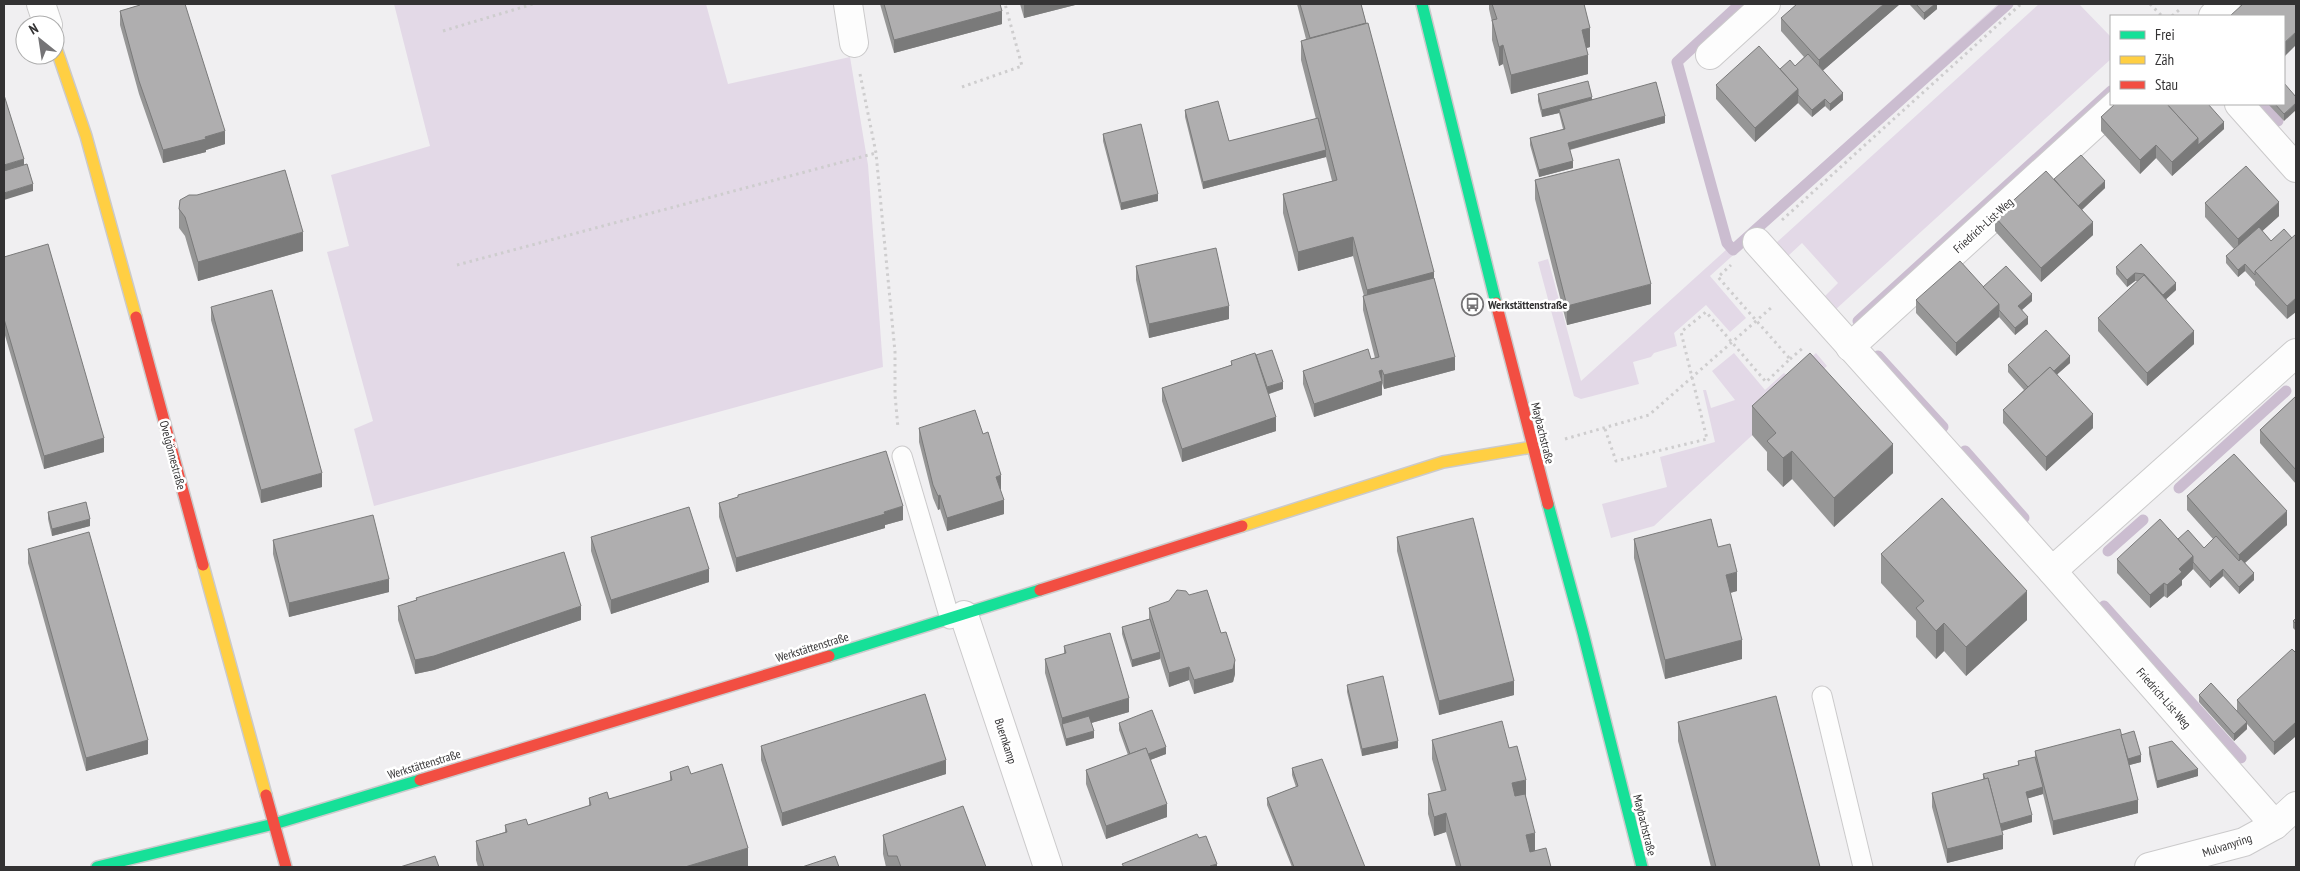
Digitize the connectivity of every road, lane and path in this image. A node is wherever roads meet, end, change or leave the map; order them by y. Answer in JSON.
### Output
{"nodes":[{"id":1,"x":533,"y":4,"type":"edge"},
{"id":2,"x":848,"y":4,"type":"edge"},
{"id":3,"x":1005,"y":4,"type":"edge"},
{"id":4,"x":1422,"y":4,"type":"edge"},
{"id":5,"x":1766,"y":4,"type":"edge"},
{"id":6,"x":2021,"y":4,"type":"edge"},
{"id":7,"x":2150,"y":4,"type":"edge"},
{"id":8,"x":2226,"y":4,"type":"edge"},
{"id":9,"x":2161,"y":15,"type":"edge"},
{"id":10,"x":2214,"y":15,"type":"edge"},
{"id":11,"x":444,"y":32,"type":"dead end"},
{"id":12,"x":854,"y":43,"type":"joint"},
{"id":13,"x":1710,"y":55,"type":"dead end"},
{"id":14,"x":62,"y":65,"type":"edge"},
{"id":15,"x":962,"y":87,"type":"dead end"},
{"id":16,"x":2116,"y":105,"type":"edge"},
{"id":17,"x":2240,"y":105,"type":"edge"},
{"id":18,"x":876,"y":153,"type":"junction"},
{"id":19,"x":2296,"y":168,"type":"edge"},
{"id":20,"x":1757,"y":242,"type":"junction"},
{"id":21,"x":457,"y":264,"type":"dead end"},
{"id":22,"x":1767,"y":311,"type":"dead end"},
{"id":23,"x":1757,"y":321,"type":"junction"},
{"id":24,"x":1731,"y":343,"type":"junction"},
{"id":25,"x":1806,"y":345,"type":"dead end"},
{"id":26,"x":1850,"y":347,"type":"junction"},
{"id":27,"x":2296,"y":353,"type":"edge"},
{"id":28,"x":1790,"y":359,"type":"junction"},
{"id":29,"x":1692,"y":377,"type":"junction"},
{"id":30,"x":1606,"y":429,"type":"junction"},
{"id":31,"x":1532,"y":447,"type":"junction"},
{"id":32,"x":902,"y":456,"type":"joint"},
{"id":33,"x":2052,"y":571,"type":"junction"},
{"id":34,"x":957,"y":617,"type":"junction"},
{"id":35,"x":1822,"y":696,"type":"dead end"},
{"id":36,"x":2296,"y":806,"type":"edge"},
{"id":37,"x":274,"y":824,"type":"junction"},
{"id":38,"x":2275,"y":825,"type":"junction"},
{"id":39,"x":97,"y":867,"type":"edge"},
{"id":40,"x":286,"y":867,"type":"edge"},
{"id":41,"x":1048,"y":867,"type":"edge"},
{"id":42,"x":1642,"y":867,"type":"edge"},
{"id":43,"x":1863,"y":867,"type":"edge"},
{"id":44,"x":2149,"y":867,"type":"edge"}],
"edges":[{"from":1,"to":11,"type":"path"},
{"from":2,"to":12,"type":"street"},
{"from":3,"to":15,"type":"path"},
{"from":4,"to":31,"type":"street","name":"Maybachstraße"},
{"from":5,"to":13,"type":"street"},
{"from":6,"to":20,"type":"path"},
{"from":7,"to":9,"type":"path"},
{"from":8,"to":10,"type":"street"},
{"from":12,"to":18,"type":"path"},
{"from":14,"to":37,"type":"street","name":"Ovelgönnestraße"},
{"from":16,"to":26,"type":"street","name":"Friedrich-List-Weg"},
{"from":17,"to":19,"type":"street"},
{"from":18,"to":21,"type":"path"},
{"from":18,"to":32,"type":"path"},
{"from":20,"to":23,"type":"path"},
{"from":20,"to":26,"type":"street","name":"Friedrich-List-Weg"},
{"from":22,"to":23,"type":"path"},
{"from":23,"to":24,"type":"path"},
{"from":23,"to":28,"type":"path"},
{"from":24,"to":28,"type":"path"},
{"from":24,"to":29,"type":"path"},
{"from":24,"to":29,"type":"path"},
{"from":25,"to":28,"type":"path"},
{"from":26,"to":33,"type":"street","name":"Friedrich-List-Weg"},
{"from":27,"to":33,"type":"street"},
{"from":29,"to":30,"type":"path"},
{"from":29,"to":30,"type":"path"},
{"from":30,"to":31,"type":"path"},
{"from":31,"to":34,"type":"street","name":"Werkstättenstraße"},
{"from":31,"to":42,"type":"street","name":"Maybachstraße"},
{"from":32,"to":34,"type":"lane"},
{"from":33,"to":38,"type":"street","name":"Friedrich-List-Weg"},
{"from":34,"to":37,"type":"street","name":"Werkstättenstraße"},
{"from":34,"to":41,"type":"street","name":"Buernkamp"},
{"from":35,"to":43,"type":"lane"},
{"from":36,"to":38,"type":"street","name":"Mulvanyring"},
{"from":37,"to":39,"type":"street","name":"Werkstättenstraße"},
{"from":37,"to":40,"type":"street","name":"Ovelgönnestraße"},
{"from":38,"to":44,"type":"street","name":"Mulvanyring"}]}
